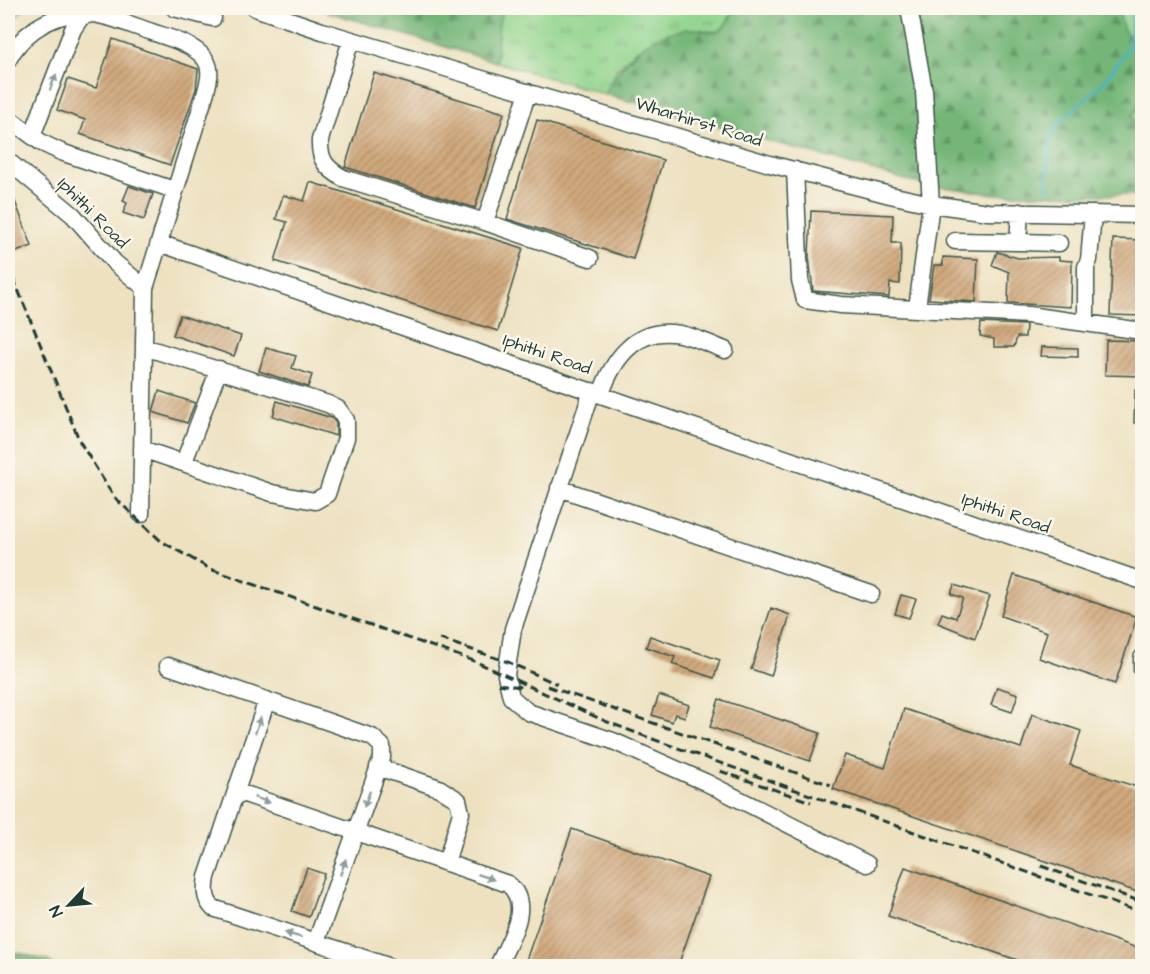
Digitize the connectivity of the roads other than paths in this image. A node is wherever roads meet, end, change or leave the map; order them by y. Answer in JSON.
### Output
{"nodes":[{"id":1,"x":174,"y":8,"type":"edge"},
{"id":2,"x":255,"y":8,"type":"edge"},
{"id":3,"x":909,"y":8,"type":"edge"},
{"id":4,"x":95,"y":10,"type":"edge"},
{"id":5,"x":213,"y":18,"type":"dead end"},
{"id":6,"x":351,"y":40,"type":"junction"},
{"id":7,"x":8,"y":60,"type":"edge"},
{"id":8,"x":528,"y":92,"type":"junction"},
{"id":9,"x":8,"y":118,"type":"edge"},
{"id":10,"x":32,"y":136,"type":"junction"},
{"id":11,"x":8,"y":161,"type":"edge"},
{"id":12,"x":795,"y":170,"type":"junction"},
{"id":13,"x":174,"y":190,"type":"junction"},
{"id":14,"x":930,"y":204,"type":"junction"},
{"id":15,"x":1020,"y":212,"type":"junction"},
{"id":16,"x":1088,"y":214,"type":"junction"},
{"id":17,"x":1143,"y":215,"type":"edge"},
{"id":18,"x":485,"y":222,"type":"junction"},
{"id":19,"x":955,"y":241,"type":"dead end"},
{"id":20,"x":1018,"y":242,"type":"junction"},
{"id":21,"x":159,"y":243,"type":"junction"},
{"id":22,"x":1059,"y":243,"type":"dead end"},
{"id":23,"x":591,"y":258,"type":"dead end"},
{"id":24,"x":145,"y":288,"type":"junction"},
{"id":25,"x":917,"y":308,"type":"junction"},
{"id":26,"x":1086,"y":322,"type":"junction"},
{"id":27,"x":1143,"y":331,"type":"edge"},
{"id":28,"x":144,"y":347,"type":"junction"},
{"id":29,"x":725,"y":350,"type":"dead end"},
{"id":30,"x":219,"y":369,"type":"junction"},
{"id":31,"x":597,"y":393,"type":"junction"},
{"id":32,"x":142,"y":450,"type":"junction"},
{"id":33,"x":184,"y":462,"type":"junction"},
{"id":34,"x":560,"y":488,"type":"junction"},
{"id":35,"x":141,"y":514,"type":"dead end"},
{"id":36,"x":1143,"y":581,"type":"edge"},
{"id":37,"x":871,"y":594,"type":"dead end"},
{"id":38,"x":1143,"y":658,"type":"edge"},
{"id":39,"x":168,"y":666,"type":"dead end"},
{"id":40,"x":1143,"y":670,"type":"edge"},
{"id":41,"x":267,"y":699,"type":"junction"},
{"id":42,"x":378,"y":767,"type":"junction"},
{"id":43,"x":236,"y":791,"type":"junction"},
{"id":44,"x":355,"y":832,"type":"junction"},
{"id":45,"x":446,"y":863,"type":"junction"},
{"id":46,"x":867,"y":864,"type":"dead end"},
{"id":47,"x":316,"y":942,"type":"junction"},
{"id":48,"x":388,"y":966,"type":"edge"},
{"id":49,"x":498,"y":966,"type":"edge"}],
"edges":[{"from":1,"to":5,"type":"lane"},
{"from":2,"to":6,"type":"lane","name":"Wharhirst Road"},
{"from":3,"to":14,"type":"lane"},
{"from":4,"to":7,"type":"lane"},
{"from":10,"to":4,"type":"lane","one_way":true},
{"from":4,"to":13,"type":"lane"},
{"from":6,"to":8,"type":"lane","name":"Wharhirst Road"},
{"from":6,"to":18,"type":"lane"},
{"from":8,"to":12,"type":"lane","name":"Wharhirst Road"},
{"from":8,"to":18,"type":"lane"},
{"from":9,"to":10,"type":"lane"},
{"from":10,"to":13,"type":"lane"},
{"from":11,"to":24,"type":"lane","name":"Iphithi Road"},
{"from":12,"to":14,"type":"lane","name":"Wharhirst Road"},
{"from":12,"to":25,"type":"lane"},
{"from":13,"to":21,"type":"lane"},
{"from":14,"to":15,"type":"lane","name":"Wharhirst Road"},
{"from":14,"to":25,"type":"lane"},
{"from":15,"to":16,"type":"lane","name":"Wharhirst Road"},
{"from":15,"to":20,"type":"lane"},
{"from":16,"to":17,"type":"lane","name":"Wharhirst Road"},
{"from":16,"to":26,"type":"lane"},
{"from":18,"to":23,"type":"lane"},
{"from":19,"to":20,"type":"lane"},
{"from":20,"to":22,"type":"lane"},
{"from":21,"to":24,"type":"lane","name":"Iphithi Road"},
{"from":21,"to":31,"type":"lane","name":"Iphithi Road"},
{"from":24,"to":28,"type":"lane"},
{"from":25,"to":26,"type":"lane"},
{"from":26,"to":27,"type":"lane"},
{"from":28,"to":30,"type":"lane"},
{"from":28,"to":32,"type":"lane"},
{"from":29,"to":31,"type":"lane"},
{"from":30,"to":33,"type":"lane"},
{"from":30,"to":33,"type":"lane"},
{"from":31,"to":34,"type":"lane"},
{"from":31,"to":36,"type":"lane","name":"Iphithi Road"},
{"from":32,"to":33,"type":"lane"},
{"from":32,"to":35,"type":"lane"},
{"from":34,"to":37,"type":"lane"},
{"from":34,"to":46,"type":"lane"},
{"from":38,"to":40,"type":"lane"},
{"from":39,"to":41,"type":"lane"},
{"from":41,"to":42,"type":"lane"},
{"from":43,"to":41,"type":"lane","one_way":true},
{"from":42,"to":44,"type":"lane","one_way":true},
{"from":42,"to":45,"type":"lane"},
{"from":43,"to":44,"type":"lane","one_way":true},
{"from":47,"to":43,"type":"lane","one_way":true},
{"from":44,"to":45,"type":"lane"},
{"from":47,"to":44,"type":"lane","one_way":true},
{"from":45,"to":49,"type":"lane","one_way":true},
{"from":47,"to":48,"type":"lane"}]}
